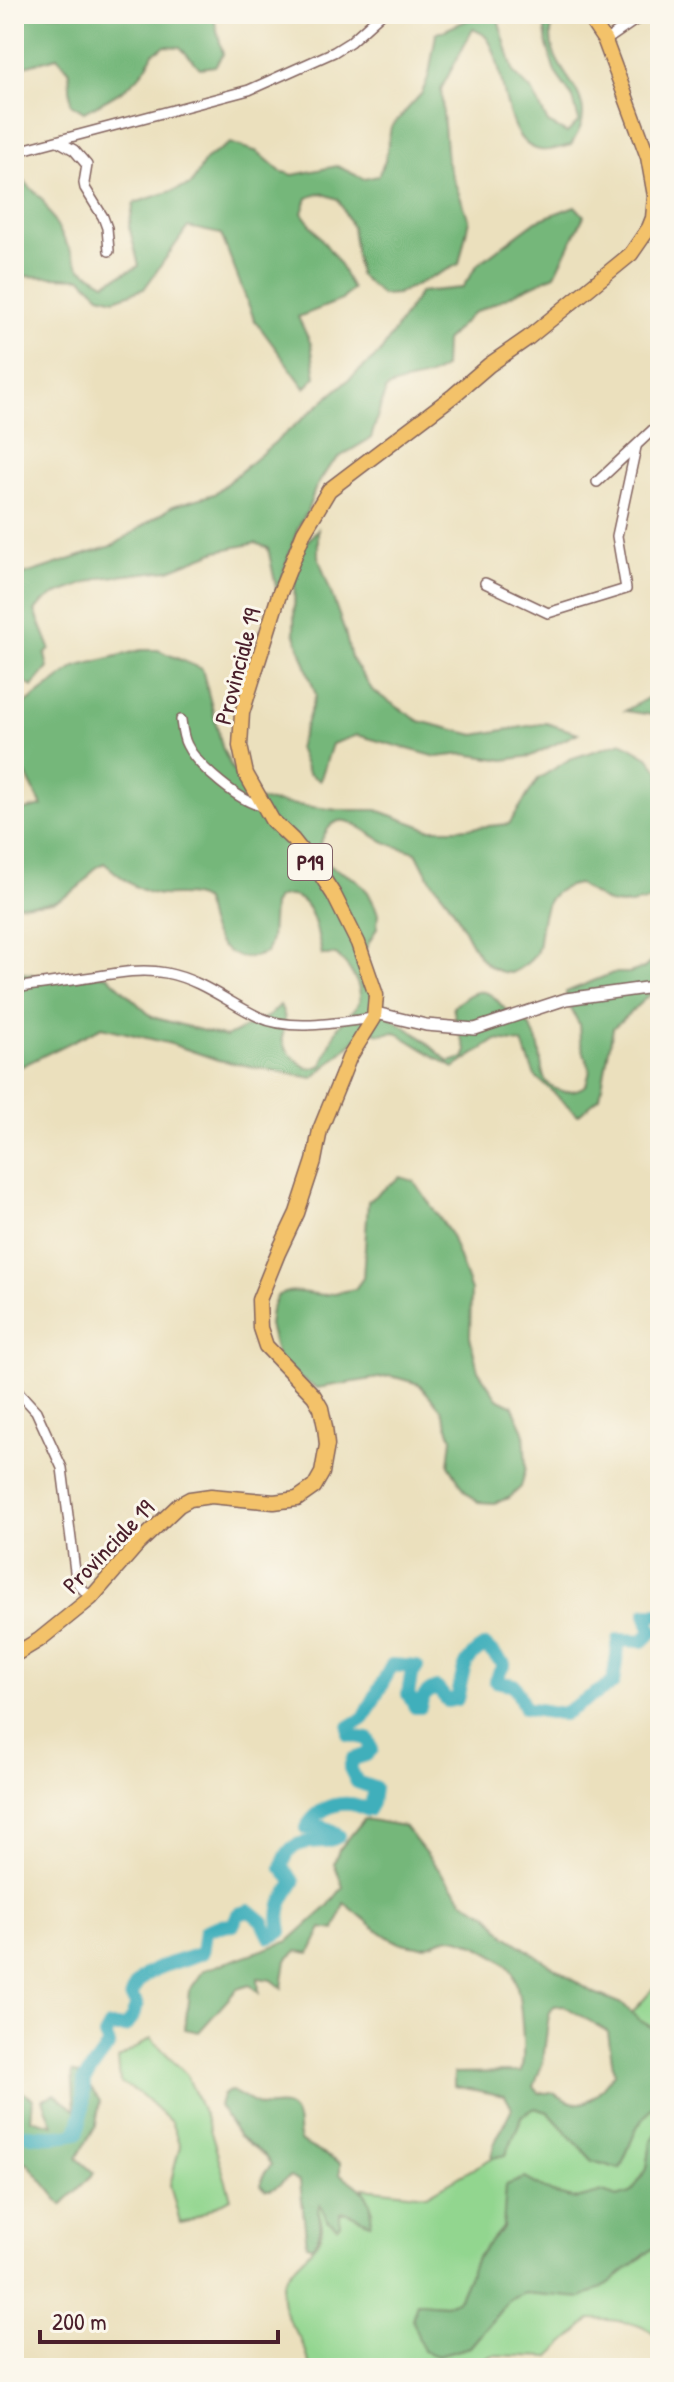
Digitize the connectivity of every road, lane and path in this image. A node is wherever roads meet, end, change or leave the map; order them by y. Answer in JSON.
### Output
{"nodes":[{"id":1,"x":381,"y":14,"type":"edge"},
{"id":2,"x":587,"y":14,"type":"edge"},
{"id":3,"x":651,"y":14,"type":"edge"},
{"id":4,"x":605,"y":41,"type":"junction"},
{"id":5,"x":58,"y":141,"type":"junction"},
{"id":6,"x":14,"y":152,"type":"edge"},
{"id":7,"x":656,"y":178,"type":"edge"},
{"id":8,"x":109,"y":251,"type":"dead end"},
{"id":9,"x":660,"y":423,"type":"edge"},
{"id":10,"x":636,"y":447,"type":"junction"},
{"id":11,"x":597,"y":482,"type":"dead end"},
{"id":12,"x":485,"y":583,"type":"dead end"},
{"id":13,"x":181,"y":720,"type":"dead end"},
{"id":14,"x":263,"y":806,"type":"junction"},
{"id":15,"x":660,"y":986,"type":"edge"},
{"id":16,"x":14,"y":988,"type":"edge"},
{"id":17,"x":375,"y":1016,"type":"junction"},
{"id":18,"x":14,"y":1387,"type":"edge"},
{"id":19,"x":91,"y":1598,"type":"junction"},
{"id":20,"x":14,"y":1655,"type":"edge"}],
"edges":[{"from":1,"to":5,"type":"street"},
{"from":2,"to":4,"type":"main road","name":"Provinciale 19","number":"P19"},
{"from":3,"to":4,"type":"street"},
{"from":4,"to":7,"type":"main road","name":"Provinciale 19","number":"P19"},
{"from":5,"to":6,"type":"street"},
{"from":5,"to":8,"type":"street"},
{"from":7,"to":14,"type":"main road","name":"Provinciale 19","number":"P19"},
{"from":9,"to":10,"type":"street"},
{"from":10,"to":11,"type":"street"},
{"from":10,"to":12,"type":"street"},
{"from":13,"to":14,"type":"street"},
{"from":14,"to":17,"type":"main road","name":"Provinciale 19","number":"P19"},
{"from":15,"to":17,"type":"street"},
{"from":16,"to":17,"type":"street"},
{"from":17,"to":19,"type":"main road","name":"Provinciale 19"},
{"from":18,"to":19,"type":"street"},
{"from":19,"to":20,"type":"main road","name":"Provinciale 19"}]}
